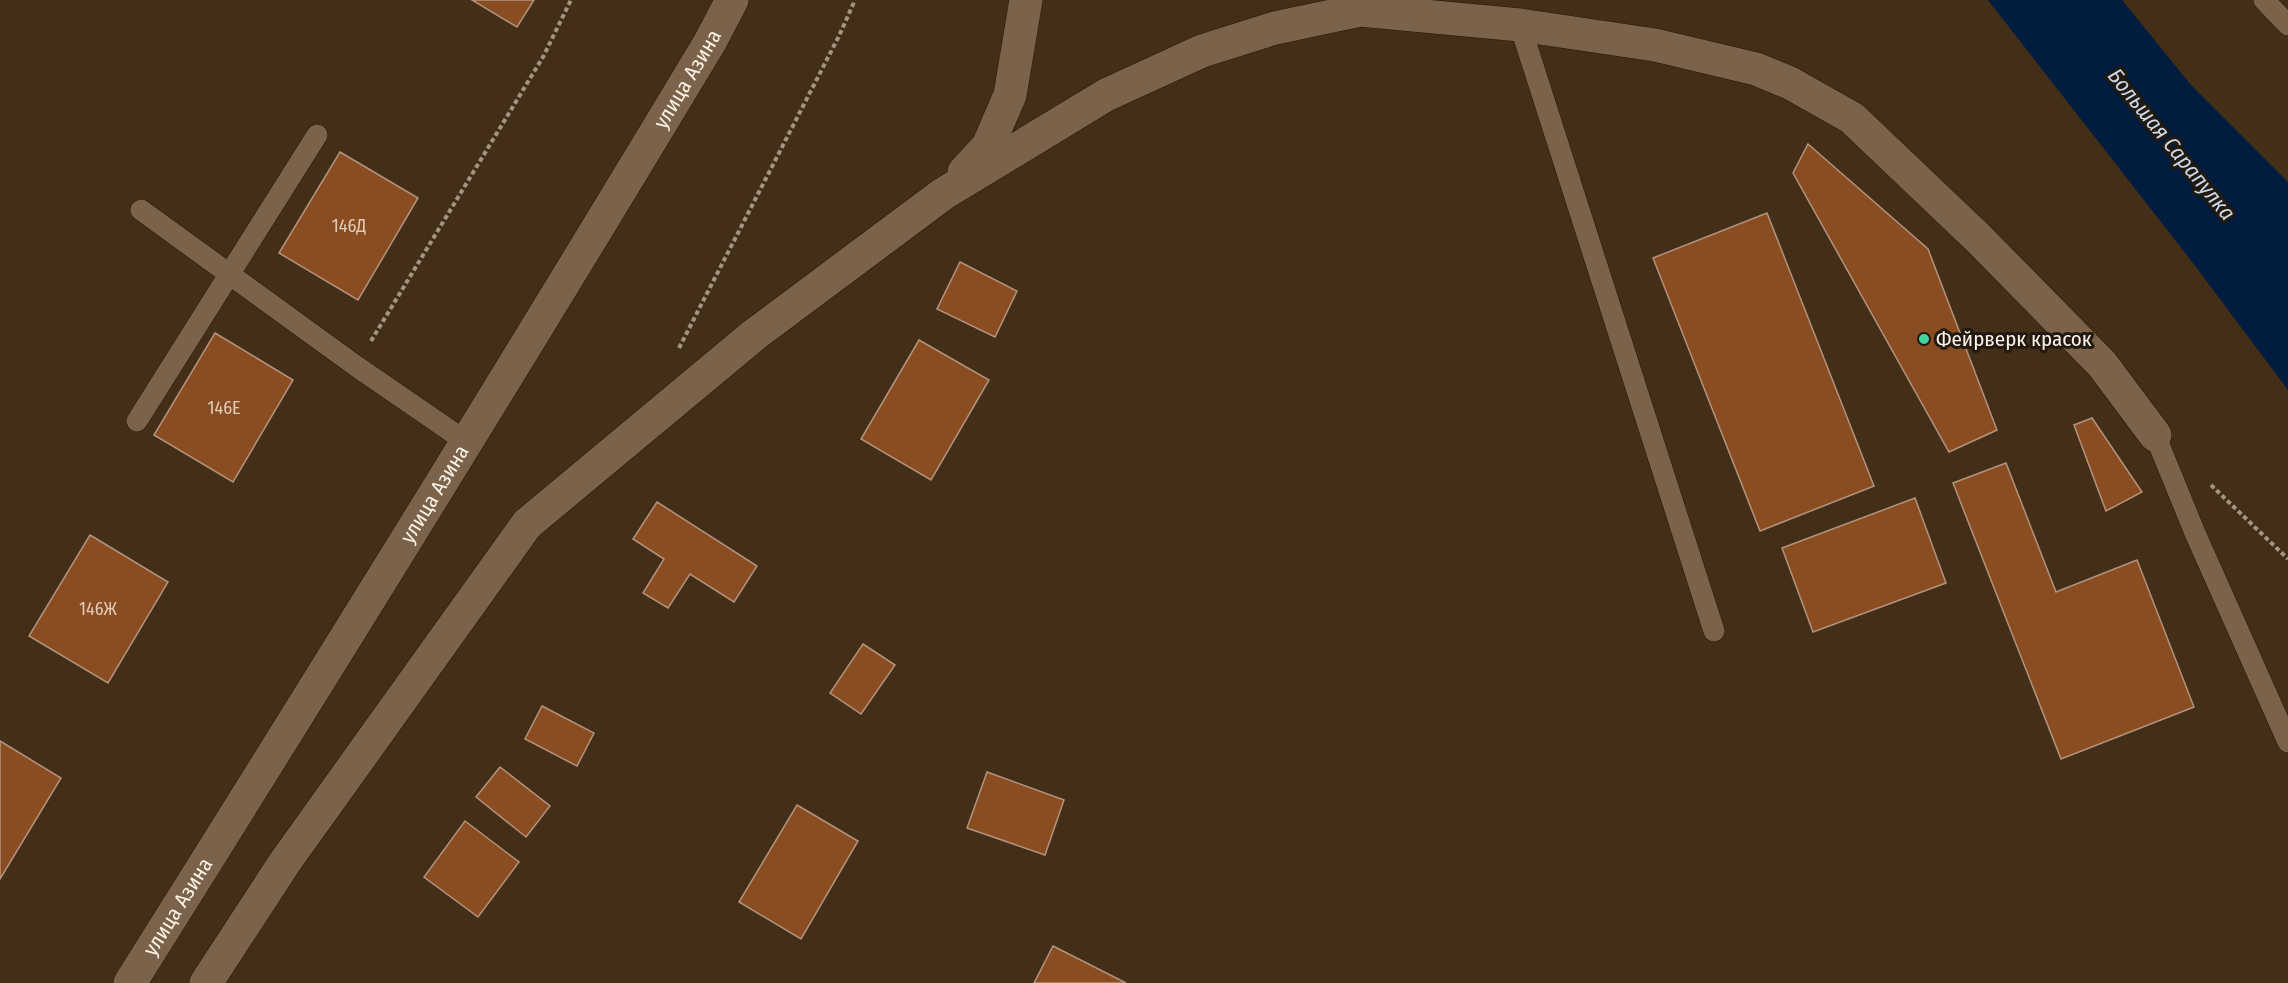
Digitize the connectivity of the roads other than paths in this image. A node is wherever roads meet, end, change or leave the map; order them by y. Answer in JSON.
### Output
{"nodes":[{"id":1,"x":732,"y":0,"type":"edge"},
{"id":2,"x":1026,"y":0,"type":"edge"},
{"id":3,"x":2264,"y":0,"type":"edge"},
{"id":4,"x":1520,"y":25,"type":"junction"},
{"id":5,"x":2288,"y":26,"type":"edge"},
{"id":6,"x":317,"y":135,"type":"dead end"},
{"id":7,"x":944,"y":194,"type":"junction"},
{"id":8,"x":141,"y":210,"type":"dead end"},
{"id":9,"x":230,"y":275,"type":"junction"},
{"id":10,"x":137,"y":422,"type":"dead end"},
{"id":11,"x":2155,"y":435,"type":"joint"},
{"id":12,"x":468,"y":443,"type":"junction"},
{"id":13,"x":1714,"y":631,"type":"dead end"},
{"id":14,"x":2288,"y":742,"type":"edge"},
{"id":15,"x":130,"y":983,"type":"edge"},
{"id":16,"x":206,"y":983,"type":"edge"}],
"edges":[{"from":1,"to":12,"type":"street","name":"улица Азина"},
{"from":2,"to":7,"type":"street"},
{"from":3,"to":5,"type":"lane"},
{"from":4,"to":7,"type":"street"},
{"from":4,"to":11,"type":"street"},
{"from":4,"to":13,"type":"lane"},
{"from":6,"to":9,"type":"lane"},
{"from":7,"to":16,"type":"street"},
{"from":8,"to":9,"type":"lane"},
{"from":9,"to":10,"type":"lane"},
{"from":9,"to":12,"type":"lane"},
{"from":11,"to":14,"type":"lane"},
{"from":12,"to":15,"type":"street","name":"улица Азина"}]}
